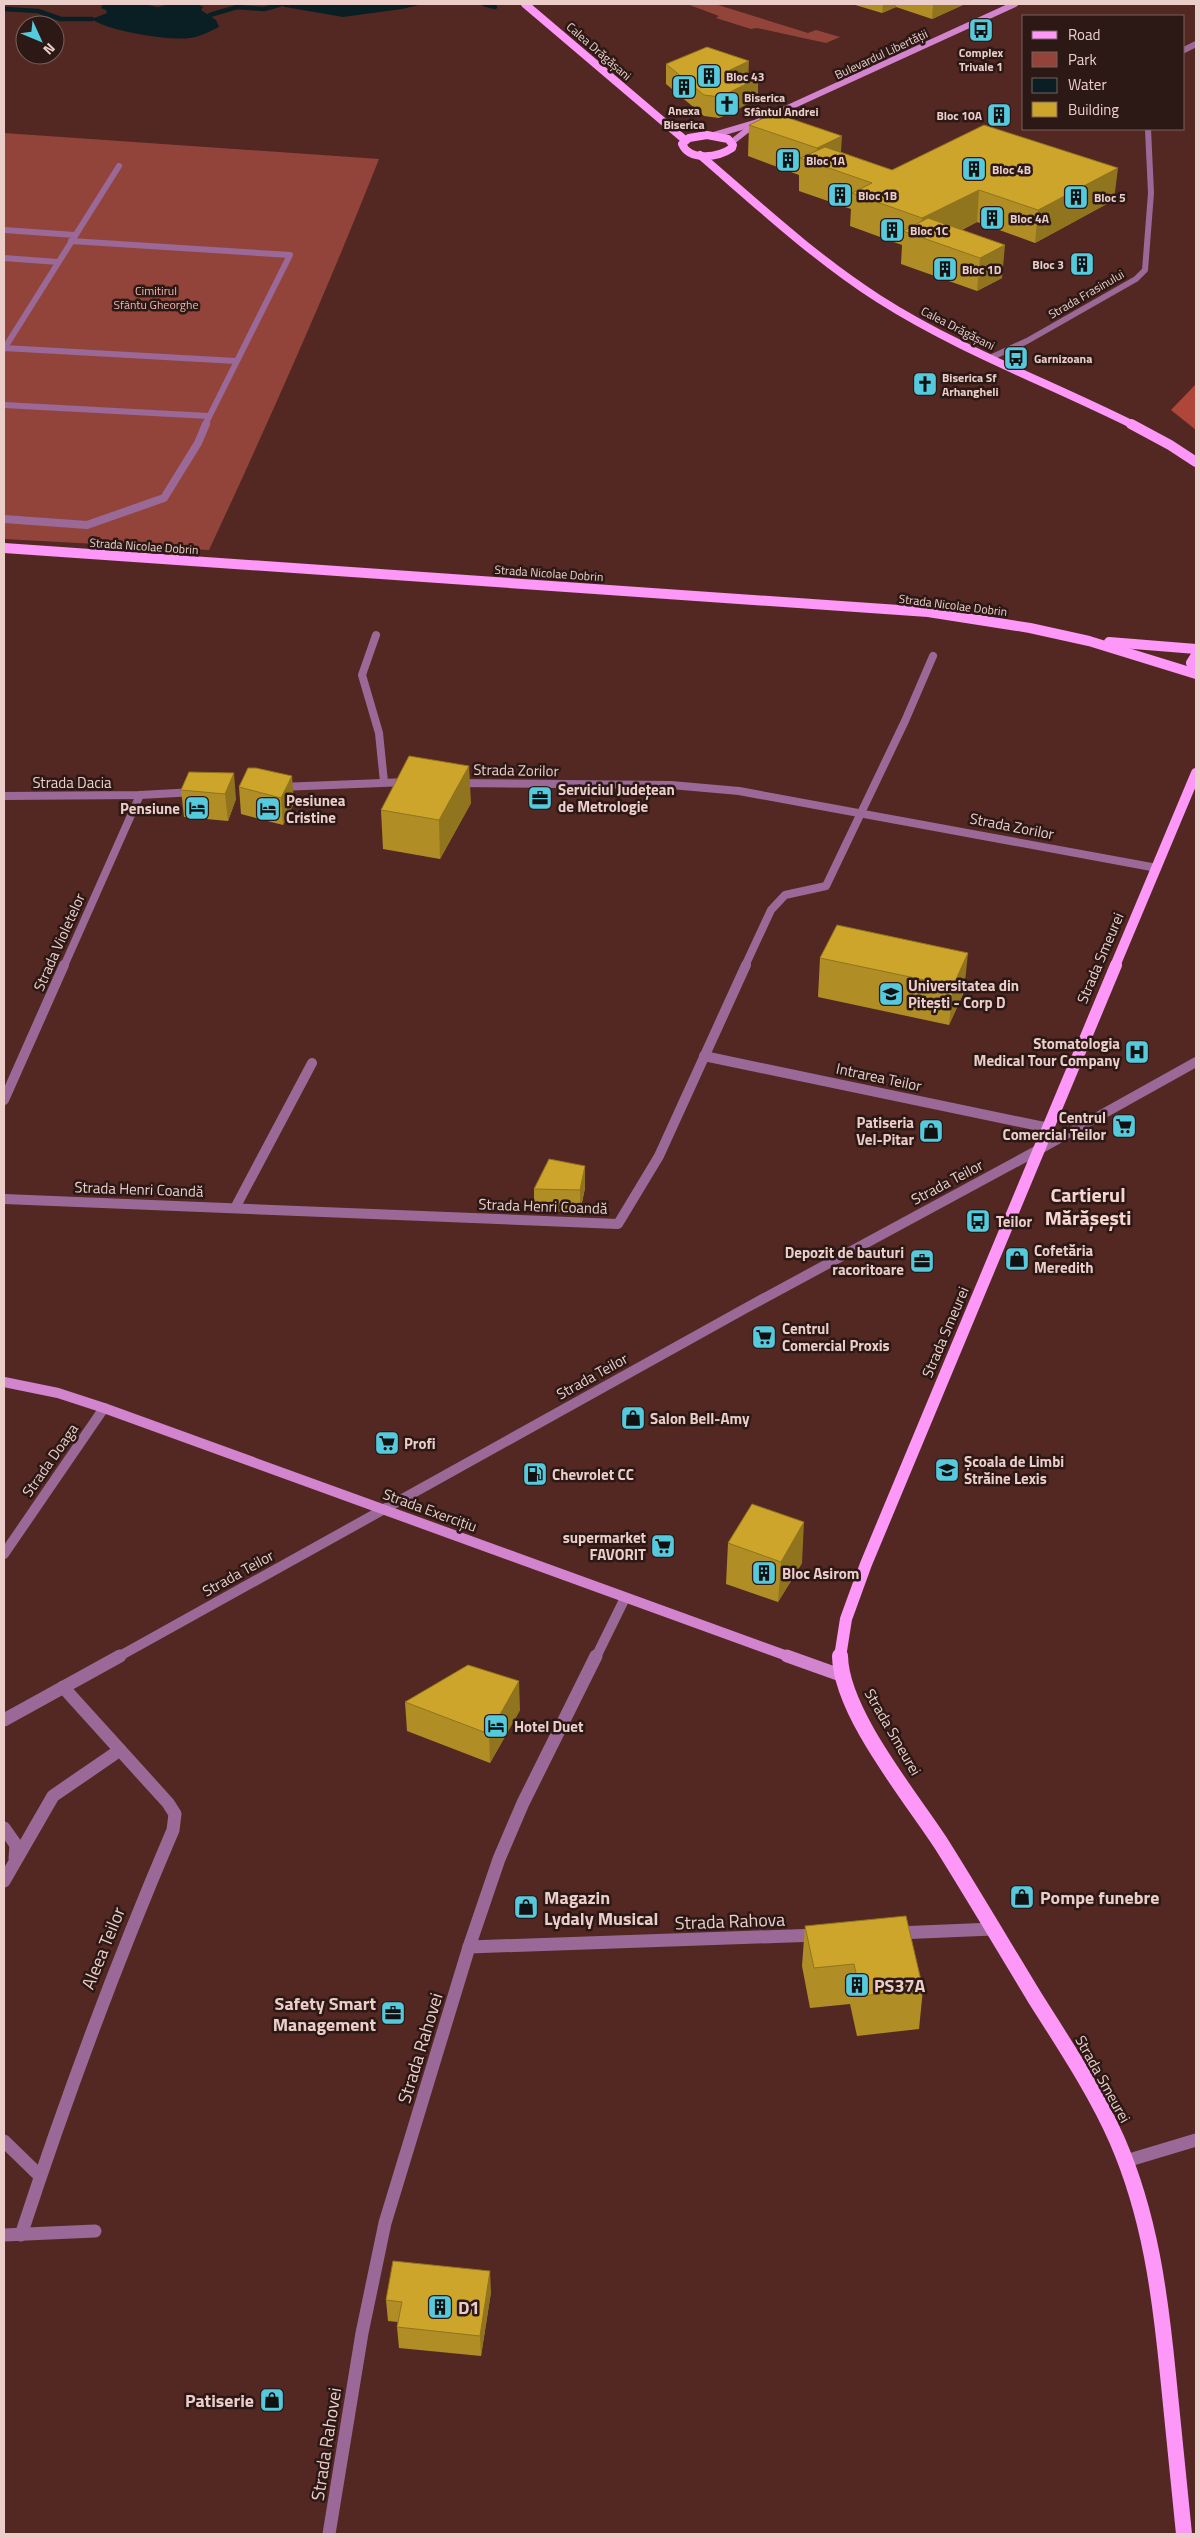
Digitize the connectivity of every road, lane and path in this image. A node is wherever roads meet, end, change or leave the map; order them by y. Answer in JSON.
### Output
{"nodes":[{"id":1,"x":525,"y":4,"type":"edge"},
{"id":2,"x":1015,"y":4,"type":"edge"},
{"id":3,"x":657,"y":118,"type":"junction"},
{"id":4,"x":756,"y":123,"type":"junction"},
{"id":5,"x":1148,"y":130,"type":"edge"},
{"id":6,"x":700,"y":135,"type":"junction"},
{"id":7,"x":714,"y":135,"type":"junction"},
{"id":8,"x":685,"y":140,"type":"junction"},
{"id":9,"x":732,"y":142,"type":"junction"},
{"id":10,"x":723,"y":154,"type":"junction"},
{"id":11,"x":700,"y":155,"type":"junction"},
{"id":12,"x":119,"y":166,"type":"dead end"},
{"id":13,"x":730,"y":181,"type":"junction"},
{"id":14,"x":4,"y":230,"type":"edge"},
{"id":15,"x":73,"y":238,"type":"junction"},
{"id":16,"x":4,"y":258,"type":"edge"},
{"id":17,"x":58,"y":262,"type":"junction"},
{"id":18,"x":4,"y":348,"type":"edge"},
{"id":19,"x":990,"y":358,"type":"junction"},
{"id":20,"x":236,"y":361,"type":"junction"},
{"id":21,"x":4,"y":405,"type":"edge"},
{"id":22,"x":209,"y":416,"type":"junction"},
{"id":23,"x":1196,"y":462,"type":"edge"},
{"id":24,"x":4,"y":519,"type":"edge"},
{"id":25,"x":4,"y":548,"type":"edge"},
{"id":26,"x":376,"y":635,"type":"dead end"},
{"id":27,"x":1089,"y":641,"type":"junction"},
{"id":28,"x":1196,"y":649,"type":"edge"},
{"id":29,"x":1196,"y":654,"type":"edge"},
{"id":30,"x":933,"y":656,"type":"dead end"},
{"id":31,"x":1196,"y":673,"type":"edge"},
{"id":32,"x":1196,"y":773,"type":"edge"},
{"id":33,"x":384,"y":782,"type":"junction"},
{"id":34,"x":413,"y":782,"type":"edge"},
{"id":35,"x":443,"y":782,"type":"edge"},
{"id":36,"x":267,"y":788,"type":"edge"},
{"id":37,"x":208,"y":791,"type":"edge"},
{"id":38,"x":140,"y":795,"type":"junction"},
{"id":39,"x":4,"y":796,"type":"edge"},
{"id":40,"x":861,"y":812,"type":"junction"},
{"id":41,"x":1157,"y":868,"type":"junction"},
{"id":42,"x":704,"y":1056,"type":"junction"},
{"id":43,"x":1196,"y":1062,"type":"edge"},
{"id":44,"x":312,"y":1063,"type":"dead end"},
{"id":45,"x":4,"y":1100,"type":"edge"},
{"id":46,"x":1048,"y":1128,"type":"junction"},
{"id":47,"x":1040,"y":1149,"type":"junction"},
{"id":48,"x":4,"y":1199,"type":"edge"},
{"id":49,"x":235,"y":1208,"type":"junction"},
{"id":50,"x":4,"y":1382,"type":"edge"},
{"id":51,"x":104,"y":1408,"type":"junction"},
{"id":52,"x":385,"y":1510,"type":"junction"},
{"id":53,"x":4,"y":1554,"type":"edge"},
{"id":54,"x":625,"y":1598,"type":"junction"},
{"id":55,"x":842,"y":1676,"type":"junction"},
{"id":56,"x":62,"y":1687,"type":"junction"},
{"id":57,"x":4,"y":1720,"type":"edge"},
{"id":58,"x":120,"y":1750,"type":"junction"},
{"id":59,"x":4,"y":1828,"type":"edge"},
{"id":60,"x":14,"y":1861,"type":"junction"},
{"id":61,"x":4,"y":1868,"type":"edge"},
{"id":62,"x":4,"y":1882,"type":"edge"},
{"id":63,"x":993,"y":1929,"type":"junction"},
{"id":64,"x":884,"y":1933,"type":"edge"},
{"id":65,"x":835,"y":1935,"type":"edge"},
{"id":66,"x":469,"y":1948,"type":"junction"},
{"id":67,"x":1196,"y":2140,"type":"edge"},
{"id":68,"x":4,"y":2141,"type":"edge"},
{"id":69,"x":1126,"y":2161,"type":"junction"},
{"id":70,"x":40,"y":2176,"type":"junction"},
{"id":71,"x":95,"y":2231,"type":"dead end"},
{"id":72,"x":4,"y":2235,"type":"edge"},
{"id":73,"x":21,"y":2235,"type":"junction"},
{"id":74,"x":329,"y":2534,"type":"edge"},
{"id":75,"x":1184,"y":2534,"type":"edge"}],
"edges":[{"from":1,"to":3,"type":"main road","name":"Calea Drăgășani"},
{"from":2,"to":4,"type":"main road","name":"Bulevardul Libertății"},
{"from":3,"to":6,"type":"main road","name":"Calea Drăgășani"},
{"from":3,"to":8,"type":"main road","name":"Calea Drăgășani"},
{"from":4,"to":7,"type":"main road","name":"Bulevardul Libertății"},
{"from":4,"to":9,"type":"main road","name":"Bulevardul Libertății"},
{"from":5,"to":19,"type":"street","name":"Strada Frasinului"},
{"from":6,"to":7,"type":"main road"},
{"from":6,"to":8,"type":"main road"},
{"from":7,"to":9,"type":"main road"},
{"from":8,"to":11,"type":"main road","name":"Calea Drăgășani"},
{"from":9,"to":10,"type":"main road"},
{"from":10,"to":11,"type":"main road"},
{"from":10,"to":13,"type":"main road"},
{"from":11,"to":13,"type":"main road","name":"Calea Drăgășani"},
{"from":12,"to":15,"type":"street"},
{"from":13,"to":19,"type":"main road","name":"Calea Drăgășani"},
{"from":14,"to":15,"type":"street"},
{"from":15,"to":17,"type":"street"},
{"from":15,"to":20,"type":"street"},
{"from":16,"to":17,"type":"street"},
{"from":17,"to":18,"type":"street"},
{"from":18,"to":20,"type":"street"},
{"from":19,"to":23,"type":"main road","name":"Calea Drăgășani"},
{"from":20,"to":22,"type":"street"},
{"from":21,"to":22,"type":"street"},
{"from":22,"to":24,"type":"street"},
{"from":25,"to":27,"type":"main road","name":"Strada Nicolae Dobrin"},
{"from":26,"to":33,"type":"street"},
{"from":27,"to":28,"type":"main road","name":"Strada Nicolae Dobrin"},
{"from":27,"to":31,"type":"main road","name":"Strada Nicolae Dobrin"},
{"from":29,"to":31,"type":"main road"},
{"from":30,"to":40,"type":"street"},
{"from":32,"to":41,"type":"main road","name":"Strada Smeurei"},
{"from":33,"to":34,"type":"street"},
{"from":33,"to":36,"type":"street"},
{"from":35,"to":40,"type":"street","name":"Strada Zorilor"},
{"from":37,"to":38,"type":"street"},
{"from":38,"to":39,"type":"street","name":"Strada Dacia"},
{"from":38,"to":45,"type":"street","name":"Strada Violetelor"},
{"from":40,"to":41,"type":"street","name":"Strada Zorilor"},
{"from":40,"to":42,"type":"street","name":"Strada Henri Coandă"},
{"from":41,"to":46,"type":"main road","name":"Strada Smeurei"},
{"from":42,"to":46,"type":"street","name":"Intrarea Teilor"},
{"from":42,"to":49,"type":"street","name":"Strada Henri Coandă"},
{"from":43,"to":47,"type":"street","name":"Strada Teilor"},
{"from":44,"to":49,"type":"street"},
{"from":46,"to":47,"type":"main road","name":"Strada Smeurei"},
{"from":47,"to":52,"type":"street","name":"Strada Teilor"},
{"from":47,"to":55,"type":"main road","name":"Strada Smeurei"},
{"from":48,"to":49,"type":"street","name":"Strada Henri Coandă"},
{"from":50,"to":51,"type":"main road","name":"Strada Exercițiu"},
{"from":51,"to":52,"type":"main road","name":"Strada Exercițiu"},
{"from":51,"to":53,"type":"street","name":"Strada Doaga"},
{"from":52,"to":54,"type":"main road","name":"Strada Exercițiu"},
{"from":52,"to":56,"type":"street","name":"Strada Teilor"},
{"from":54,"to":55,"type":"main road","name":"Strada Exercițiu"},
{"from":54,"to":66,"type":"street","name":"Strada Rahovei"},
{"from":55,"to":63,"type":"main road","name":"Strada Smeurei"},
{"from":56,"to":57,"type":"street","name":"Strada Teilor"},
{"from":56,"to":58,"type":"street","name":"Aleea Teilor"},
{"from":58,"to":60,"type":"street"},
{"from":58,"to":70,"type":"street","name":"Aleea Teilor"},
{"from":59,"to":60,"type":"street"},
{"from":60,"to":61,"type":"street"},
{"from":60,"to":62,"type":"street"},
{"from":63,"to":64,"type":"street"},
{"from":63,"to":69,"type":"main road","name":"Strada Smeurei"},
{"from":65,"to":66,"type":"street","name":"Strada Rahova"},
{"from":66,"to":74,"type":"street","name":"Strada Rahovei"},
{"from":67,"to":69,"type":"street"},
{"from":68,"to":70,"type":"street"},
{"from":69,"to":75,"type":"main road","name":"Strada Smeurei"},
{"from":70,"to":73,"type":"street","name":"Aleea Teilor"},
{"from":71,"to":73,"type":"street"},
{"from":72,"to":73,"type":"street"}]}
